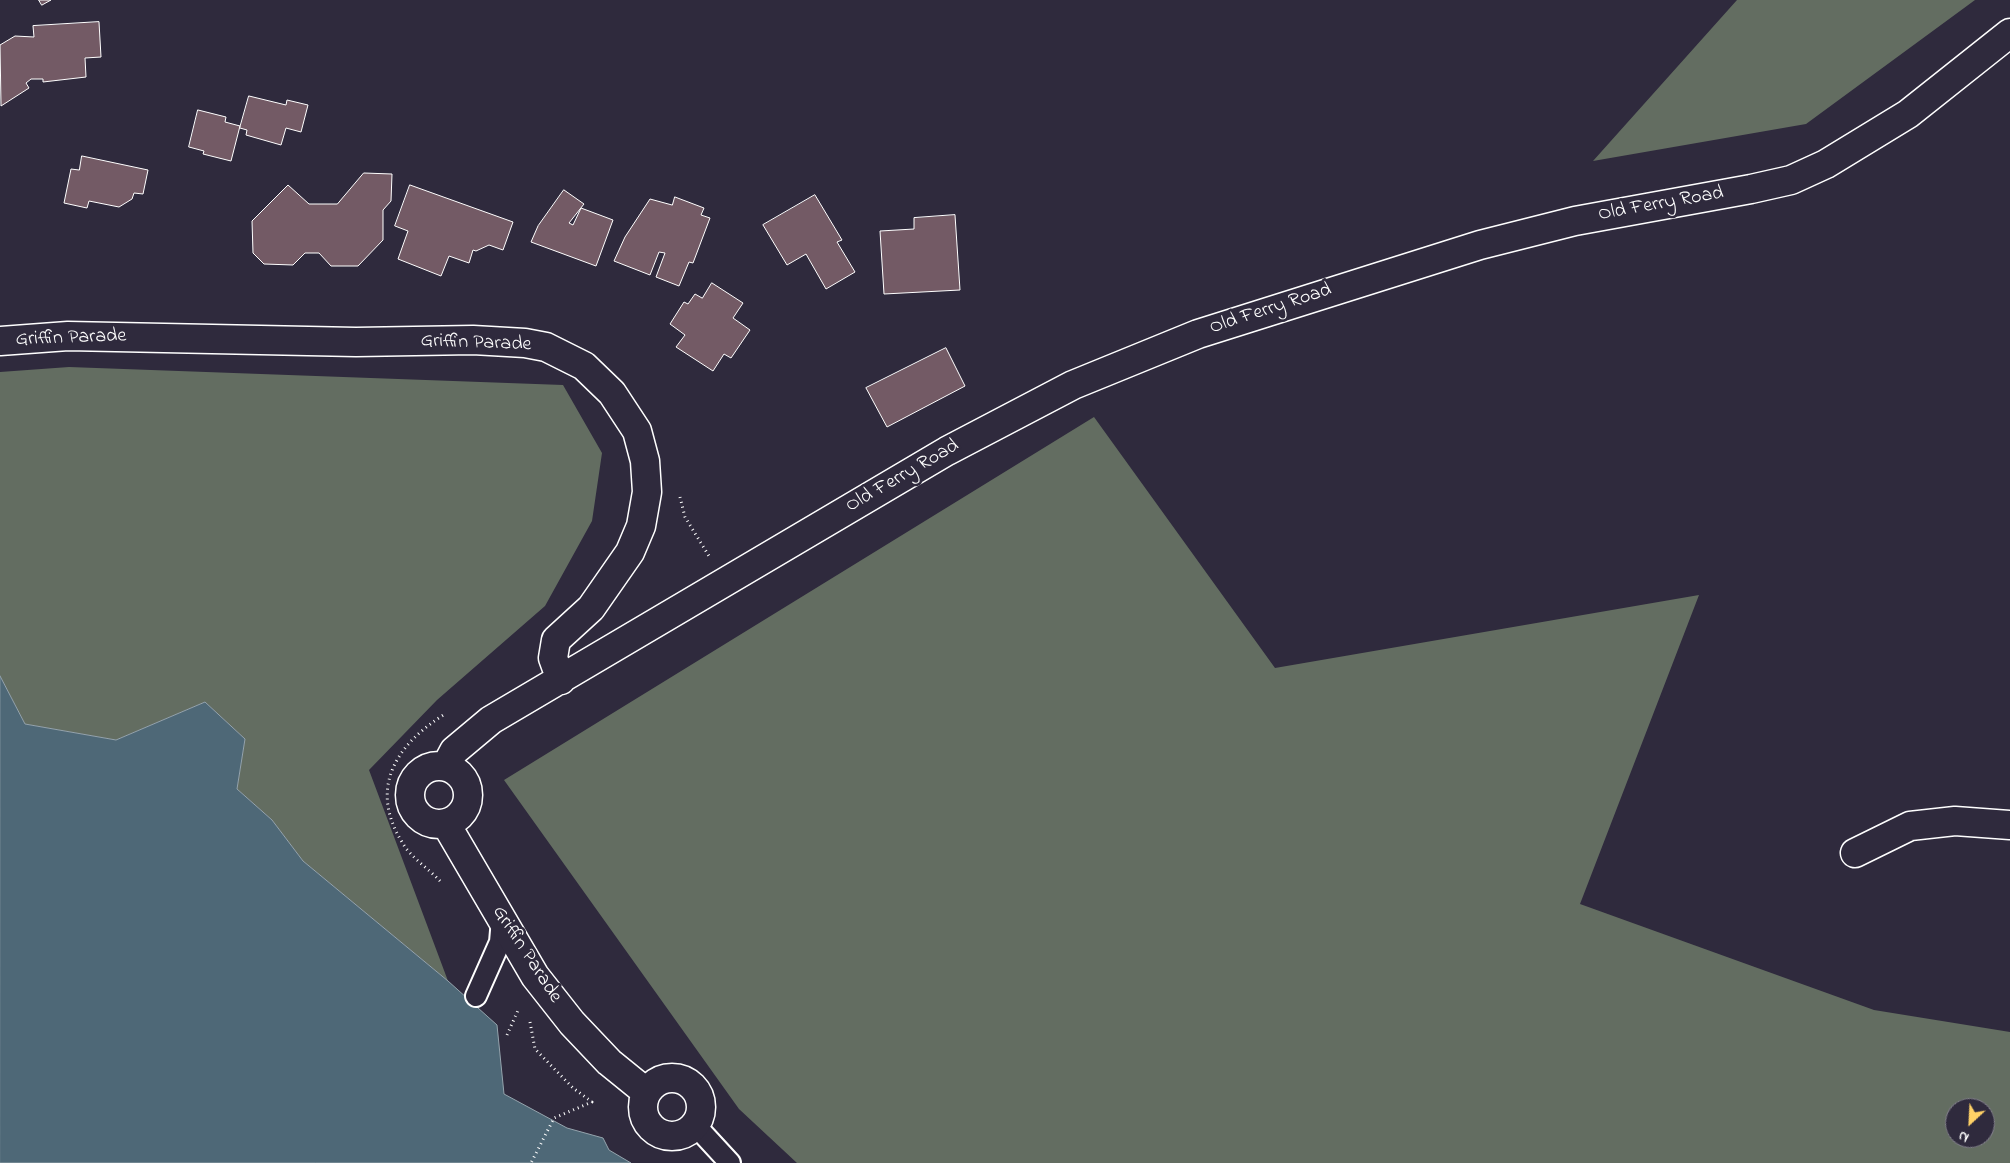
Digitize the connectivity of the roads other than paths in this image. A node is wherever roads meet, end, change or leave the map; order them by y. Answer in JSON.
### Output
{"nodes":[{"id":1,"x":2010,"y":33,"type":"edge"},
{"id":2,"x":0,"y":342,"type":"edge"},
{"id":3,"x":561,"y":680,"type":"junction"},
{"id":4,"x":446,"y":766,"type":"junction"},
{"id":5,"x":446,"y":824,"type":"junction"},
{"id":6,"x":2010,"y":825,"type":"edge"},
{"id":7,"x":1855,"y":853,"type":"dead end"},
{"id":8,"x":502,"y":919,"type":"junction"},
{"id":9,"x":476,"y":996,"type":"dead end"},
{"id":10,"x":646,"y":1092,"type":"junction"},
{"id":11,"x":695,"y":1125,"type":"junction"},
{"id":12,"x":730,"y":1163,"type":"edge"}],
"edges":[{"from":1,"to":3,"type":"street","name":"Old Ferry Road"},
{"from":2,"to":3,"type":"street","name":"Griffin Parade"},
{"from":3,"to":4,"type":"street"},
{"from":4,"to":5,"type":"street"},
{"from":4,"to":5,"type":"street"},
{"from":5,"to":8,"type":"street","name":"Griffin Parade"},
{"from":6,"to":7,"type":"street"},
{"from":8,"to":9,"type":"lane"},
{"from":8,"to":10,"type":"street","name":"Griffin Parade"},
{"from":10,"to":11,"type":"street"},
{"from":10,"to":11,"type":"street"},
{"from":11,"to":12,"type":"lane"}]}
